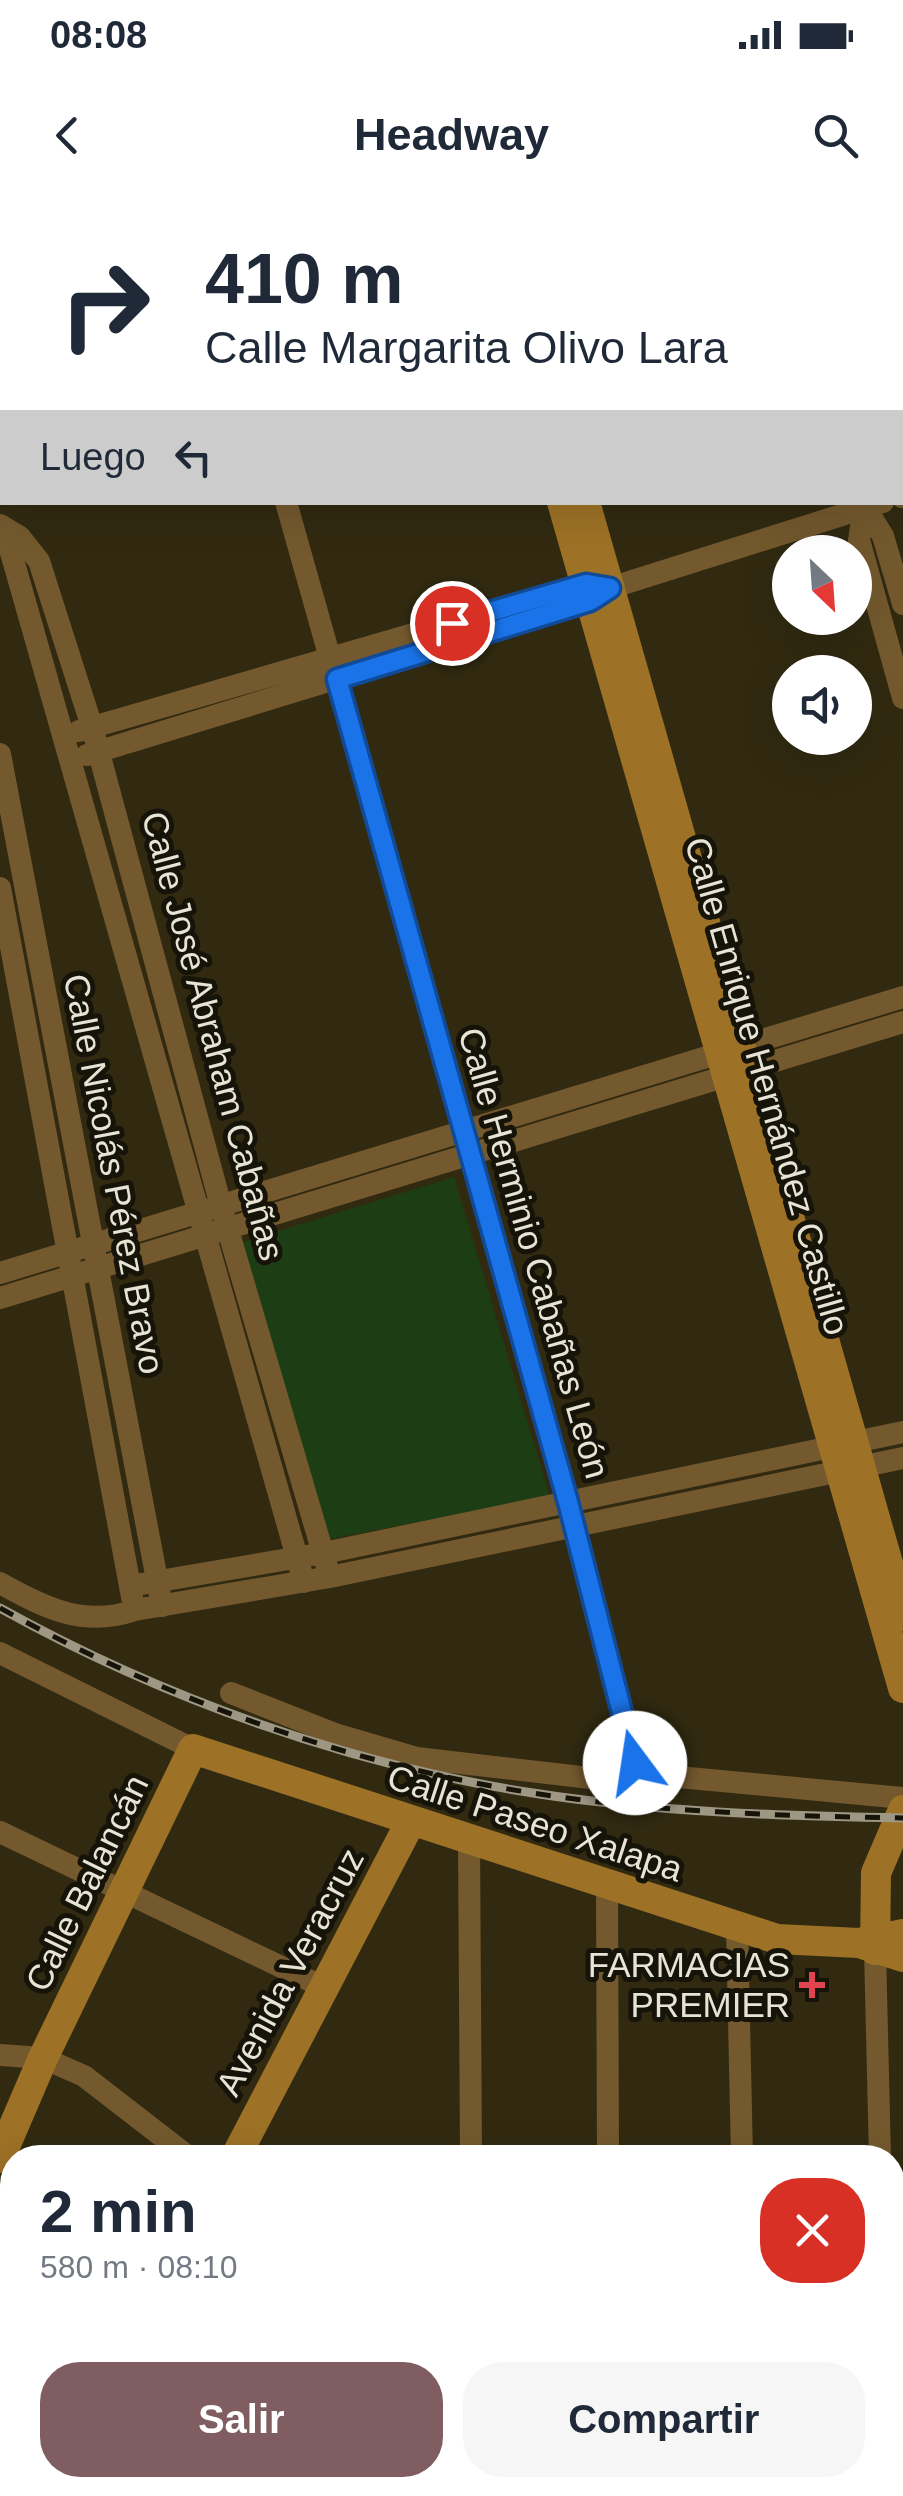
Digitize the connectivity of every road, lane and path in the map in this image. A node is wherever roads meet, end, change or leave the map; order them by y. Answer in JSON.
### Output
{"nodes":[{"id":1,"x":287,"y":505,"type":"edge"},
{"id":2,"x":563,"y":505,"type":"edge"},
{"id":3,"x":585,"y":505,"type":"edge"},
{"id":4,"x":867,"y":505,"type":"edge"},
{"id":5,"x":870,"y":505,"type":"edge"},
{"id":6,"x":870,"y":505,"type":"edge"},
{"id":7,"x":2,"y":526,"type":"edge"},
{"id":8,"x":595,"y":591,"type":"junction"},
{"id":9,"x":903,"y":604,"type":"edge"},
{"id":10,"x":334,"y":669,"type":"junction"},
{"id":11,"x":901,"y":684,"type":"edge"},
{"id":12,"x":92,"y":727,"type":"junction"},
{"id":13,"x":65,"y":735,"type":"junction"},
{"id":14,"x":99,"y":752,"type":"junction"},
{"id":15,"x":0,"y":754,"type":"edge"},
{"id":16,"x":72,"y":760,"type":"junction"},
{"id":17,"x":0,"y":888,"type":"edge"},
{"id":18,"x":903,"y":997,"type":"edge"},
{"id":19,"x":903,"y":1022,"type":"edge"},
{"id":20,"x":734,"y":1060,"type":"junction"},
{"id":21,"x":467,"y":1143,"type":"junction"},
{"id":22,"x":222,"y":1206,"type":"junction"},
{"id":23,"x":197,"y":1214,"type":"junction"},
{"id":24,"x":229,"y":1230,"type":"junction"},
{"id":25,"x":204,"y":1237,"type":"junction"},
{"id":26,"x":91,"y":1247,"type":"junction"},
{"id":27,"x":66,"y":1255,"type":"junction"},
{"id":28,"x":97,"y":1272,"type":"junction"},
{"id":29,"x":0,"y":1273,"type":"edge"},
{"id":30,"x":70,"y":1278,"type":"junction"},
{"id":31,"x":0,"y":1298,"type":"edge"},
{"id":32,"x":903,"y":1432,"type":"edge"},
{"id":33,"x":846,"y":1457,"type":"junction"},
{"id":34,"x":903,"y":1458,"type":"edge"},
{"id":35,"x":568,"y":1502,"type":"junction"},
{"id":36,"x":574,"y":1528,"type":"junction"},
{"id":37,"x":324,"y":1552,"type":"junction"},
{"id":38,"x":297,"y":1558,"type":"junction"},
{"id":39,"x":330,"y":1577,"type":"junction"},
{"id":40,"x":157,"y":1581,"type":"junction"},
{"id":41,"x":304,"y":1582,"type":"junction"},
{"id":42,"x":0,"y":1583,"type":"edge"},
{"id":43,"x":130,"y":1586,"type":"junction"},
{"id":44,"x":162,"y":1606,"type":"junction"},
{"id":45,"x":134,"y":1610,"type":"junction"},
{"id":46,"x":903,"y":1616,"type":"edge"},
{"id":47,"x":0,"y":1652,"type":"edge"},
{"id":48,"x":903,"y":1688,"type":"edge"},
{"id":49,"x":230,"y":1692,"type":"dead end"},
{"id":50,"x":193,"y":1750,"type":"junction"},
{"id":51,"x":635,"y":1763,"type":"junction"},
{"id":52,"x":903,"y":1798,"type":"edge"},
{"id":53,"x":903,"y":1810,"type":"edge"},
{"id":54,"x":411,"y":1821,"type":"junction"},
{"id":55,"x":897,"y":1831,"type":"edge"},
{"id":56,"x":0,"y":1832,"type":"edge"},
{"id":57,"x":469,"y":1838,"type":"junction"},
{"id":58,"x":607,"y":1886,"type":"junction"},
{"id":59,"x":127,"y":1889,"type":"junction"},
{"id":60,"x":737,"y":1928,"type":"junction"},
{"id":61,"x":883,"y":1944,"type":"edge"},
{"id":62,"x":323,"y":1987,"type":"junction"},
{"id":63,"x":0,"y":2055,"type":"edge"},
{"id":64,"x":43,"y":2058,"type":"junction"},
{"id":65,"x":6,"y":2145,"type":"edge"},
{"id":66,"x":173,"y":2145,"type":"edge"},
{"id":67,"x":242,"y":2145,"type":"edge"},
{"id":68,"x":470,"y":2145,"type":"edge"},
{"id":69,"x":608,"y":2145,"type":"edge"},
{"id":70,"x":742,"y":2145,"type":"edge"},
{"id":71,"x":880,"y":2145,"type":"edge"}],
"edges":[{"from":1,"to":10,"type":"street","name":"Calle Herminio Cabañas León"},
{"from":2,"to":8,"type":"main road","name":"Calle Enrique Hernández Castillo"},
{"from":3,"to":8,"type":"main road","name":"Calle Enrique Hernández Castillo"},
{"from":4,"to":8,"type":"street"},
{"from":5,"to":9,"type":"street"},
{"from":6,"to":11,"type":"street"},
{"from":7,"to":12,"type":"street","name":"Calle José Abraham Cabañas"},
{"from":7,"to":13,"type":"street","name":"Calle José Abraham Cabañas"},
{"from":8,"to":10,"type":"street"},
{"from":8,"to":20,"type":"main road","name":"Calle Enrique Hernández Castillo"},
{"from":10,"to":12,"type":"street"},
{"from":10,"to":14,"type":"street"},
{"from":10,"to":21,"type":"street","name":"Calle Herminio Cabañas León"},
{"from":12,"to":13,"type":"street"},
{"from":12,"to":14,"type":"street","name":"Calle José Abraham Cabañas"},
{"from":13,"to":16,"type":"street","name":"Calle José Abraham Cabañas"},
{"from":14,"to":16,"type":"street"},
{"from":14,"to":22,"type":"street","name":"Calle José Abraham Cabañas"},
{"from":15,"to":26,"type":"street","name":"Calle Nicolás Pérez Bravo"},
{"from":16,"to":23,"type":"street","name":"Calle José Abraham Cabañas"},
{"from":17,"to":27,"type":"street","name":"Calle Nicolás Pérez Bravo"},
{"from":18,"to":20,"type":"street"},
{"from":19,"to":20,"type":"street"},
{"from":20,"to":21,"type":"street"},
{"from":20,"to":33,"type":"main road","name":"Calle Enrique Hernández Castillo"},
{"from":21,"to":22,"type":"street"},
{"from":21,"to":24,"type":"street"},
{"from":21,"to":35,"type":"street","name":"Calle Herminio Cabañas León"},
{"from":22,"to":23,"type":"street"},
{"from":22,"to":24,"type":"street","name":"Calle José Abraham Cabañas"},
{"from":23,"to":25,"type":"street","name":"Calle José Abraham Cabañas"},
{"from":23,"to":26,"type":"street"},
{"from":24,"to":25,"type":"street"},
{"from":24,"to":37,"type":"street","name":"Calle José Abraham Cabañas"},
{"from":25,"to":28,"type":"street"},
{"from":25,"to":38,"type":"street","name":"Calle José Abraham Cabañas"},
{"from":26,"to":27,"type":"street"},
{"from":26,"to":28,"type":"street","name":"Calle Nicolás Pérez Bravo"},
{"from":27,"to":29,"type":"street"},
{"from":27,"to":30,"type":"street","name":"Calle Nicolás Pérez Bravo"},
{"from":28,"to":30,"type":"street"},
{"from":28,"to":40,"type":"street","name":"Calle Nicolás Pérez Bravo"},
{"from":30,"to":31,"type":"street"},
{"from":30,"to":43,"type":"street","name":"Calle Nicolás Pérez Bravo"},
{"from":32,"to":33,"type":"street"},
{"from":33,"to":34,"type":"street"},
{"from":33,"to":35,"type":"street"},
{"from":33,"to":36,"type":"street"},
{"from":33,"to":46,"type":"main road","name":"Calle Enrique Hernández Castillo"},
{"from":33,"to":48,"type":"main road","name":"Calle Enrique Hernández Castillo"},
{"from":35,"to":36,"type":"street","name":"Calle Herminio Cabañas León"},
{"from":35,"to":37,"type":"street"},
{"from":36,"to":39,"type":"street"},
{"from":36,"to":51,"type":"street","name":"Calle Herminio Cabañas León"},
{"from":37,"to":38,"type":"street"},
{"from":37,"to":39,"type":"street","name":"Calle José Abraham Cabañas"},
{"from":38,"to":40,"type":"street"},
{"from":38,"to":41,"type":"street","name":"Calle José Abraham Cabañas"},
{"from":39,"to":41,"type":"street"},
{"from":40,"to":43,"type":"street"},
{"from":40,"to":44,"type":"street","name":"Calle Nicolás Pérez Bravo"},
{"from":41,"to":44,"type":"street"},
{"from":42,"to":45,"type":"street"},
{"from":43,"to":45,"type":"street","name":"Calle Nicolás Pérez Bravo"},
{"from":44,"to":45,"type":"street"},
{"from":47,"to":50,"type":"street"},
{"from":49,"to":51,"type":"street"},
{"from":50,"to":54,"type":"main road","name":"Calle Paseo Xalapa"},
{"from":50,"to":59,"type":"main road","name":"Calle Balancán"},
{"from":51,"to":52,"type":"street"},
{"from":53,"to":55,"type":"main road"},
{"from":54,"to":57,"type":"main road","name":"Calle Paseo Xalapa"},
{"from":54,"to":62,"type":"main road","name":"Avenida Veracruz"},
{"from":55,"to":61,"type":"main road"},
{"from":56,"to":59,"type":"street"},
{"from":57,"to":58,"type":"main road","name":"Calle Paseo Xalapa"},
{"from":57,"to":68,"type":"street"},
{"from":58,"to":60,"type":"main road","name":"Calle Paseo Xalapa"},
{"from":58,"to":69,"type":"street"},
{"from":59,"to":62,"type":"street"},
{"from":59,"to":64,"type":"main road","name":"Calle Balancán"},
{"from":60,"to":61,"type":"main road","name":"Calle Paseo Xalapa"},
{"from":60,"to":70,"type":"street"},
{"from":61,"to":71,"type":"street"},
{"from":62,"to":67,"type":"main road","name":"Avenida Veracruz"},
{"from":63,"to":64,"type":"street"},
{"from":64,"to":65,"type":"main road","name":"Calle Balancán"},
{"from":64,"to":66,"type":"street"}]}
